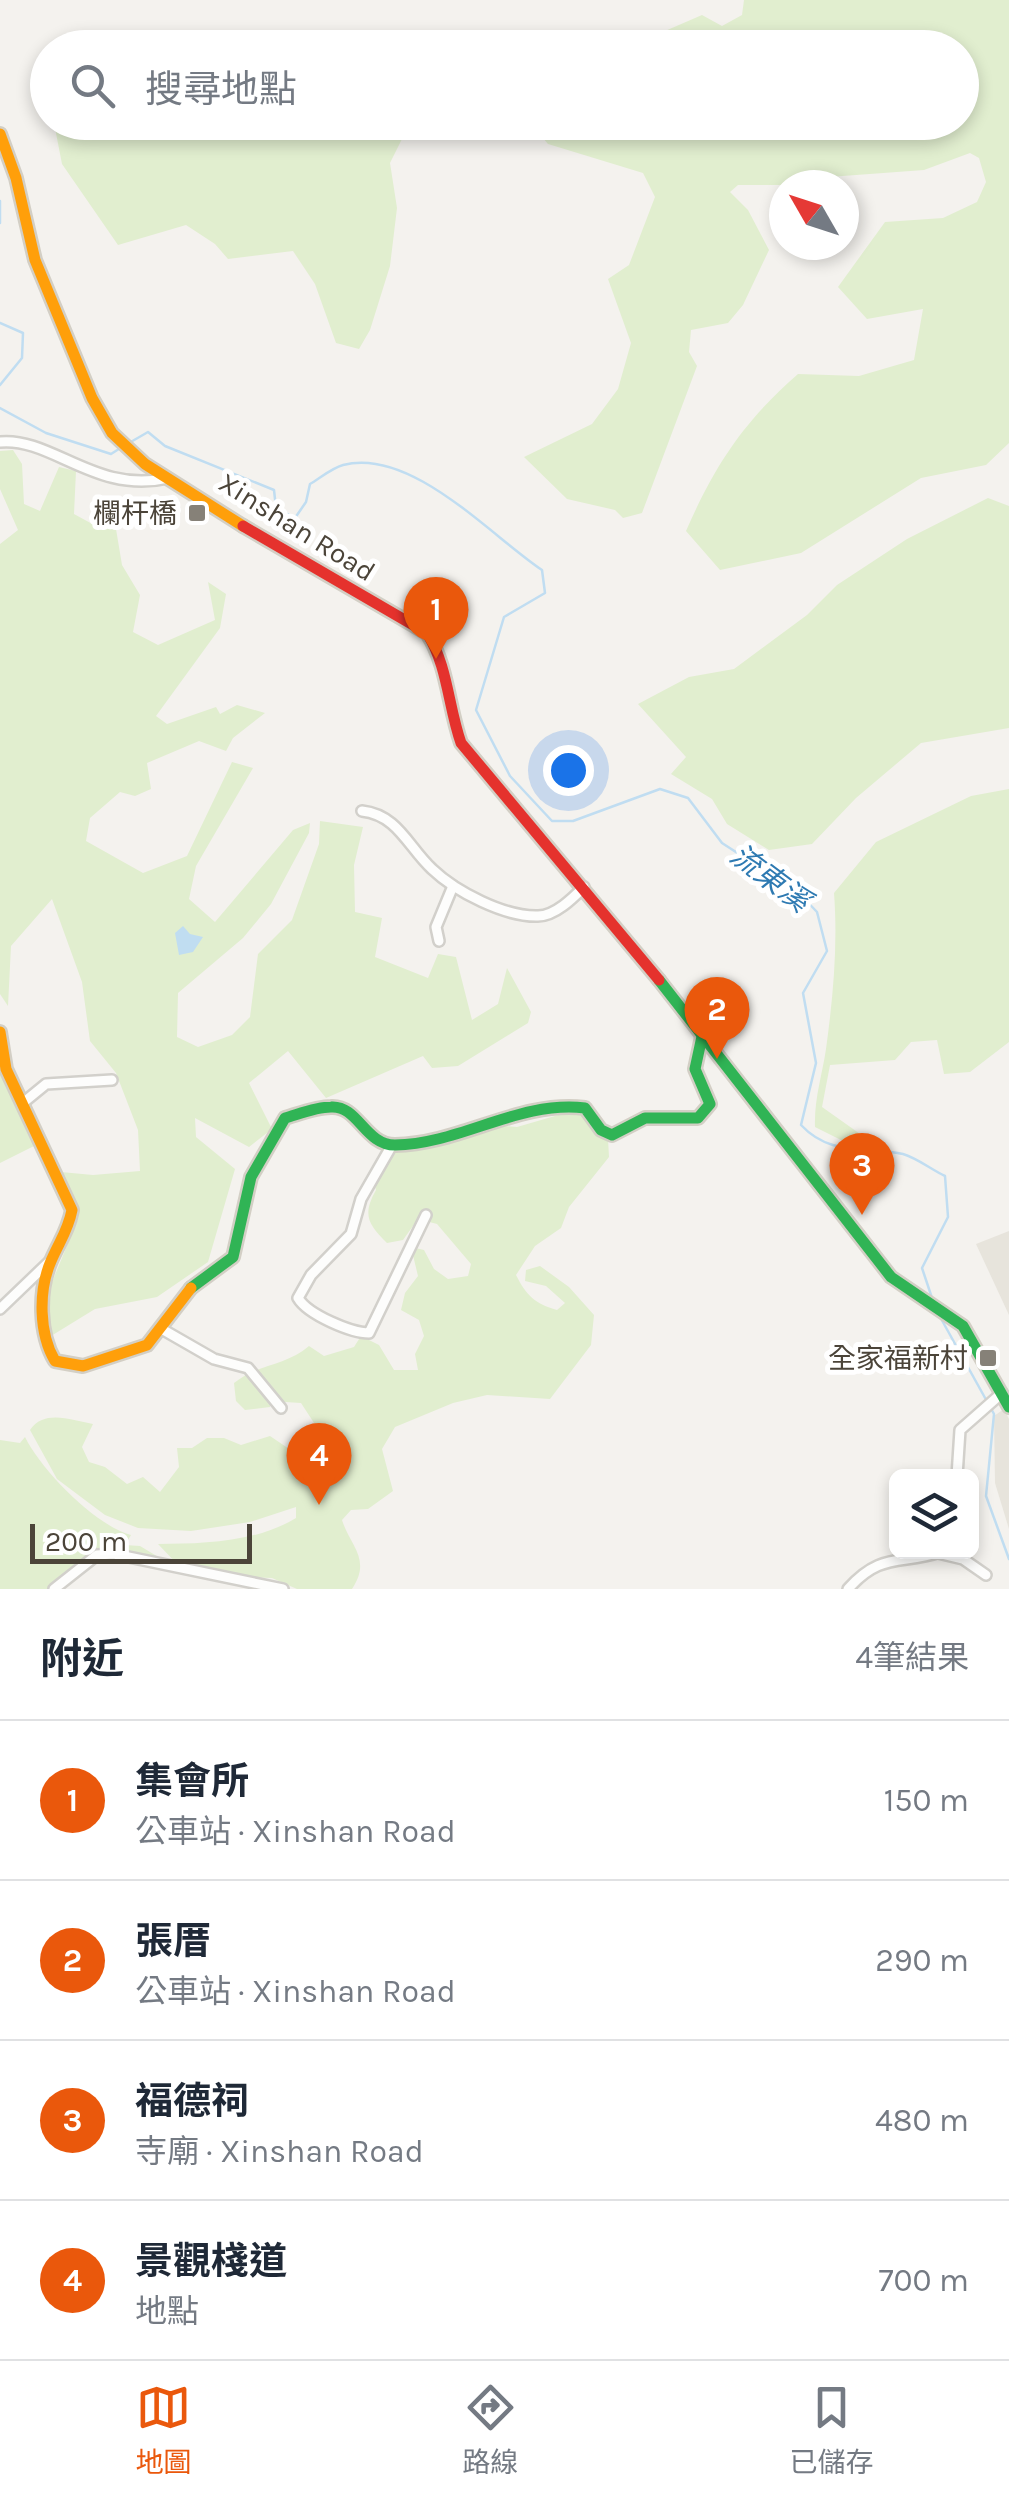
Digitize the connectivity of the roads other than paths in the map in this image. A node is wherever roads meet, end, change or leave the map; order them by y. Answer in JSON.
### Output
{"nodes":[{"id":1,"x":0,"y":134,"type":"edge"},
{"id":2,"x":0,"y":442,"type":"edge"},
{"id":3,"x":168,"y":478,"type":"junction"},
{"id":4,"x":362,"y":811,"type":"dead end"},
{"id":5,"x":453,"y":886,"type":"junction"},
{"id":6,"x":584,"y":887,"type":"junction"},
{"id":7,"x":438,"y":941,"type":"dead end"},
{"id":8,"x":0,"y":1032,"type":"edge"},
{"id":9,"x":703,"y":1032,"type":"junction"},
{"id":10,"x":112,"y":1080,"type":"dead end"},
{"id":11,"x":24,"y":1102,"type":"junction"},
{"id":12,"x":392,"y":1145,"type":"junction"},
{"id":13,"x":426,"y":1216,"type":"dead end"},
{"id":14,"x":50,"y":1260,"type":"junction"},
{"id":15,"x":0,"y":1309,"type":"edge"},
{"id":16,"x":160,"y":1328,"type":"junction"},
{"id":17,"x":999,"y":1396,"type":"junction"},
{"id":18,"x":1009,"y":1407,"type":"edge"},
{"id":19,"x":281,"y":1408,"type":"dead end"},
{"id":20,"x":956,"y":1469,"type":"edge"},
{"id":21,"x":889,"y":1558,"type":"edge"},
{"id":22,"x":967,"y":1559,"type":"edge"},
{"id":23,"x":986,"y":1574,"type":"dead end"},
{"id":24,"x":54,"y":1589,"type":"edge"},
{"id":25,"x":282,"y":1589,"type":"edge"},
{"id":26,"x":848,"y":1589,"type":"edge"}],
"edges":[{"from":1,"to":3,"type":"street","name":"Xinshan Road"},
{"from":2,"to":3,"type":"street"},
{"from":3,"to":6,"type":"street","name":"Xinshan Road"},
{"from":4,"to":5,"type":"street"},
{"from":5,"to":6,"type":"street"},
{"from":5,"to":7,"type":"street"},
{"from":6,"to":9,"type":"street","name":"Xinshan Road"},
{"from":8,"to":11,"type":"street"},
{"from":9,"to":12,"type":"street"},
{"from":9,"to":17,"type":"street","name":"Xinshan Road"},
{"from":10,"to":11,"type":"street"},
{"from":11,"to":14,"type":"street"},
{"from":12,"to":13,"type":"street"},
{"from":12,"to":16,"type":"street"},
{"from":14,"to":15,"type":"street"},
{"from":14,"to":16,"type":"street"},
{"from":16,"to":19,"type":"street"},
{"from":17,"to":18,"type":"street"},
{"from":17,"to":20,"type":"street"},
{"from":21,"to":26,"type":"street"},
{"from":22,"to":23,"type":"street"},
{"from":24,"to":25,"type":"street"}]}
